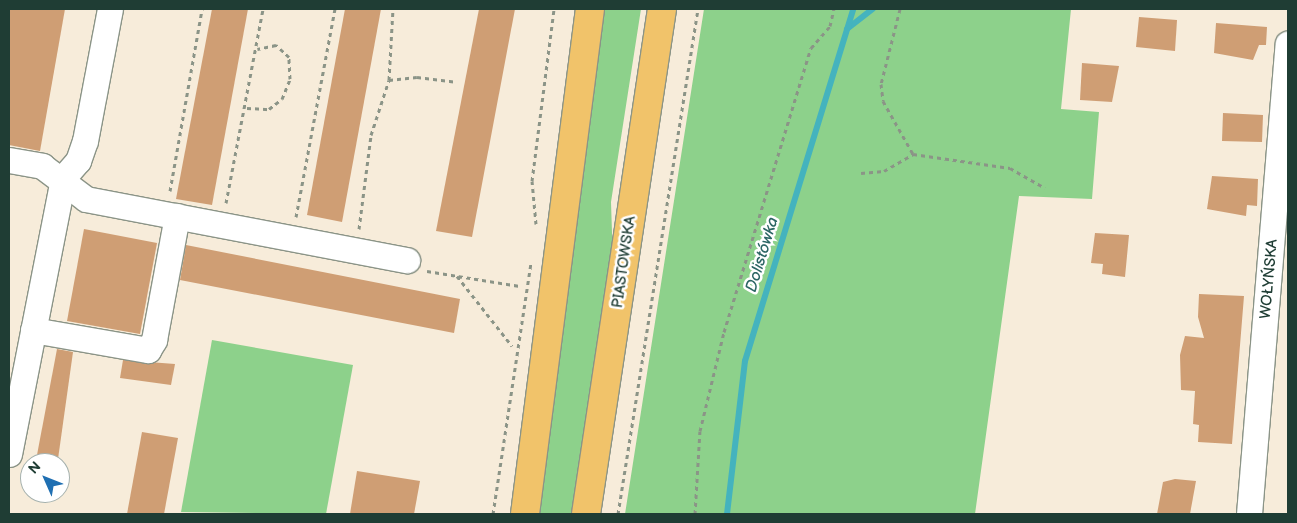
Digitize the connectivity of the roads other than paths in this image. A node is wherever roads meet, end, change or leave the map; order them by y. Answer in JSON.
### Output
{"nodes":[{"id":1,"x":110,"y":9,"type":"edge"},
{"id":2,"x":590,"y":9,"type":"edge"},
{"id":3,"x":662,"y":9,"type":"edge"},
{"id":4,"x":1288,"y":44,"type":"edge"},
{"id":5,"x":9,"y":160,"type":"edge"},
{"id":6,"x":63,"y":178,"type":"junction"},
{"id":7,"x":172,"y":215,"type":"junction"},
{"id":8,"x":414,"y":265,"type":"road end"},
{"id":9,"x":33,"y":330,"type":"junction"},
{"id":10,"x":9,"y":454,"type":"edge"},
{"id":11,"x":525,"y":514,"type":"edge"},
{"id":12,"x":586,"y":514,"type":"edge"},
{"id":13,"x":1249,"y":514,"type":"edge"}],
"edges":[{"from":1,"to":6,"type":"street"},
{"from":2,"to":11,"type":"main road"},
{"from":3,"to":12,"type":"main road","name":"PIASTOWSKA"},
{"from":4,"to":13,"type":"street","name":"WOŁYŃSKA"},
{"from":5,"to":6,"type":"street"},
{"from":6,"to":7,"type":"street"},
{"from":6,"to":9,"type":"street"},
{"from":7,"to":8,"type":"street"},
{"from":7,"to":9,"type":"street"},
{"from":9,"to":10,"type":"street"}]}
